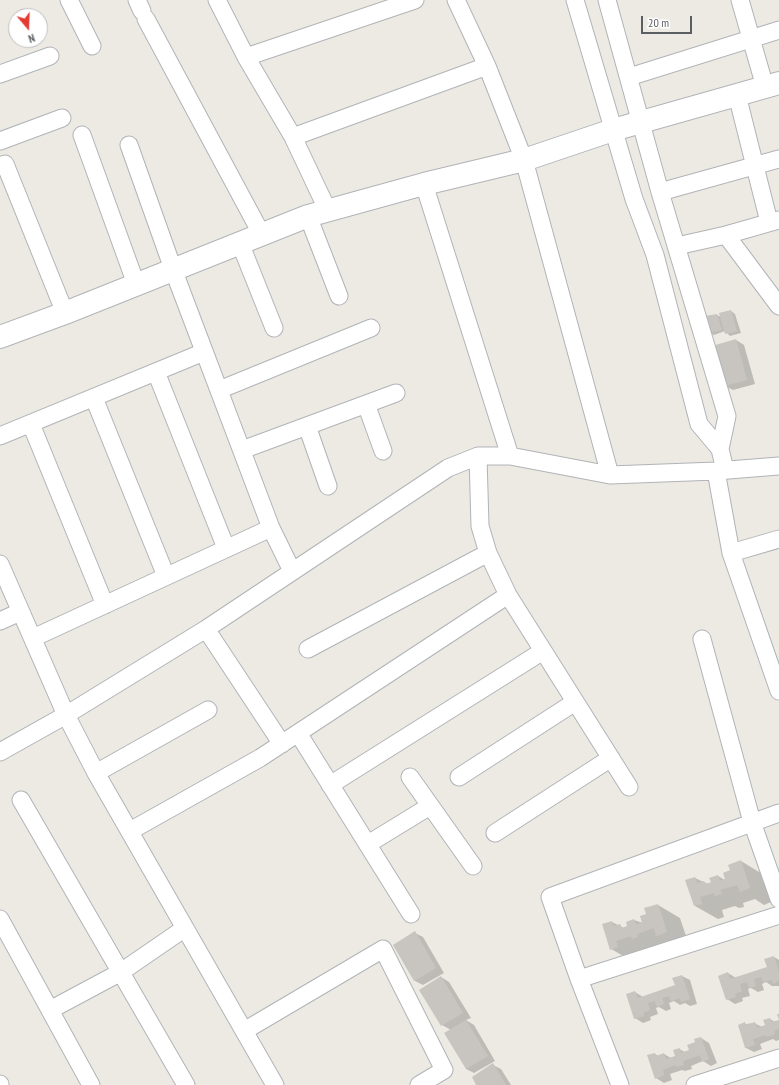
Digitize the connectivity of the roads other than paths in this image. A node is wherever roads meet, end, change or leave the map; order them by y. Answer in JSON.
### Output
{"nodes":[{"id":1,"x":69,"y":0,"type":"edge"},
{"id":2,"x":217,"y":0,"type":"edge"},
{"id":3,"x":415,"y":0,"type":"edge"},
{"id":4,"x":456,"y":0,"type":"edge"},
{"id":5,"x":575,"y":0,"type":"edge"},
{"id":6,"x":607,"y":0,"type":"edge"},
{"id":7,"x":740,"y":0,"type":"edge"},
{"id":8,"x":391,"y":3,"type":"edge"},
{"id":9,"x":142,"y":10,"type":"edge"},
{"id":10,"x":779,"y":30,"type":"edge"},
{"id":11,"x":751,"y":38,"type":"junction"},
{"id":12,"x":92,"y":46,"type":"dead end"},
{"id":13,"x":50,"y":56,"type":"dead end"},
{"id":14,"x":246,"y":57,"type":"junction"},
{"id":15,"x":488,"y":66,"type":"junction"},
{"id":16,"x":0,"y":74,"type":"edge"},
{"id":17,"x":629,"y":77,"type":"junction"},
{"id":18,"x":772,"y":85,"type":"edge"},
{"id":19,"x":738,"y":95,"type":"junction"},
{"id":20,"x":62,"y":118,"type":"dead end"},
{"id":21,"x":640,"y":122,"type":"junction"},
{"id":22,"x":613,"y":130,"type":"junction"},
{"id":23,"x":82,"y":135,"type":"dead end"},
{"id":24,"x":293,"y":137,"type":"junction"},
{"id":25,"x":0,"y":141,"type":"edge"},
{"id":26,"x":129,"y":145,"type":"dead end"},
{"id":27,"x":779,"y":159,"type":"edge"},
{"id":28,"x":524,"y":160,"type":"junction"},
{"id":29,"x":5,"y":164,"type":"dead end"},
{"id":30,"x":756,"y":166,"type":"junction"},
{"id":31,"x":424,"y":184,"type":"junction"},
{"id":32,"x":660,"y":192,"type":"junction"},
{"id":33,"x":328,"y":211,"type":"junction"},
{"id":34,"x":308,"y":216,"type":"junction"},
{"id":35,"x":774,"y":221,"type":"edge"},
{"id":36,"x":262,"y":235,"type":"junction"},
{"id":37,"x":726,"y":235,"type":"junction"},
{"id":38,"x":240,"y":243,"type":"junction"},
{"id":39,"x":677,"y":246,"type":"junction"},
{"id":40,"x":173,"y":269,"type":"junction"},
{"id":41,"x":136,"y":284,"type":"junction"},
{"id":42,"x":339,"y":296,"type":"dead end"},
{"id":43,"x":779,"y":306,"type":"edge"},
{"id":44,"x":65,"y":313,"type":"junction"},
{"id":45,"x":274,"y":328,"type":"dead end"},
{"id":46,"x":371,"y":328,"type":"dead end"},
{"id":47,"x":0,"y":337,"type":"edge"},
{"id":48,"x":204,"y":352,"type":"junction"},
{"id":49,"x":156,"y":372,"type":"junction"},
{"id":50,"x":219,"y":390,"type":"junction"},
{"id":51,"x":396,"y":392,"type":"dead end"},
{"id":52,"x":94,"y":398,"type":"junction"},
{"id":53,"x":366,"y":404,"type":"junction"},
{"id":54,"x":31,"y":424,"type":"junction"},
{"id":55,"x":307,"y":426,"type":"junction"},
{"id":56,"x":0,"y":436,"type":"edge"},
{"id":57,"x":720,"y":449,"type":"junction"},
{"id":58,"x":242,"y":450,"type":"junction"},
{"id":59,"x":383,"y":451,"type":"dead end"},
{"id":60,"x":478,"y":456,"type":"junction"},
{"id":61,"x":510,"y":456,"type":"junction"},
{"id":62,"x":779,"y":466,"type":"edge"},
{"id":63,"x":720,"y":470,"type":"junction"},
{"id":64,"x":610,"y":475,"type":"junction"},
{"id":65,"x":328,"y":486,"type":"dead end"},
{"id":66,"x":271,"y":528,"type":"junction"},
{"id":67,"x":779,"y":539,"type":"edge"},
{"id":68,"x":226,"y":548,"type":"junction"},
{"id":69,"x":488,"y":553,"type":"junction"},
{"id":70,"x":731,"y":553,"type":"junction"},
{"id":71,"x":0,"y":564,"type":"edge"},
{"id":72,"x":292,"y":571,"type":"junction"},
{"id":73,"x":166,"y":576,"type":"junction"},
{"id":74,"x":508,"y":595,"type":"junction"},
{"id":75,"x":105,"y":605,"type":"junction"},
{"id":76,"x":20,"y":612,"type":"junction"},
{"id":77,"x":0,"y":621,"type":"edge"},
{"id":78,"x":206,"y":629,"type":"junction"},
{"id":79,"x":33,"y":638,"type":"junction"},
{"id":80,"x":702,"y":639,"type":"dead end"},
{"id":81,"x":308,"y":649,"type":"dead end"},
{"id":82,"x":543,"y":651,"type":"junction"},
{"id":83,"x":779,"y":691,"type":"edge"},
{"id":84,"x":575,"y":702,"type":"junction"},
{"id":85,"x":208,"y":710,"type":"dead end"},
{"id":86,"x":66,"y":715,"type":"junction"},
{"id":87,"x":298,"y":733,"type":"junction"},
{"id":88,"x":282,"y":744,"type":"junction"},
{"id":89,"x":0,"y":752,"type":"edge"},
{"id":90,"x":611,"y":758,"type":"junction"},
{"id":91,"x":96,"y":773,"type":"junction"},
{"id":92,"x":410,"y":777,"type":"dead end"},
{"id":93,"x":459,"y":777,"type":"dead end"},
{"id":94,"x":330,"y":785,"type":"junction"},
{"id":95,"x":629,"y":787,"type":"dead end"},
{"id":96,"x":21,"y":800,"type":"dead end"},
{"id":97,"x":430,"y":806,"type":"junction"},
{"id":98,"x":779,"y":813,"type":"edge"},
{"id":99,"x":752,"y":822,"type":"junction"},
{"id":100,"x":130,"y":832,"type":"junction"},
{"id":101,"x":495,"y":833,"type":"dead end"},
{"id":102,"x":368,"y":844,"type":"junction"},
{"id":103,"x":473,"y":866,"type":"dead end"},
{"id":104,"x":779,"y":899,"type":"edge"},
{"id":105,"x":411,"y":914,"type":"dead end"},
{"id":106,"x":779,"y":915,"type":"edge"},
{"id":107,"x":185,"y":928,"type":"junction"},
{"id":108,"x":2,"y":930,"type":"edge"},
{"id":109,"x":121,"y":972,"type":"junction"},
{"id":110,"x":579,"y":979,"type":"junction"},
{"id":111,"x":50,"y":1010,"type":"junction"},
{"id":112,"x":244,"y":1031,"type":"junction"},
{"id":113,"x":779,"y":1058,"type":"edge"},
{"id":114,"x":91,"y":1085,"type":"edge"},
{"id":115,"x":186,"y":1085,"type":"edge"},
{"id":116,"x":275,"y":1085,"type":"edge"},
{"id":117,"x":419,"y":1085,"type":"edge"},
{"id":118,"x":620,"y":1085,"type":"edge"},
{"id":119,"x":695,"y":1085,"type":"edge"}],
"edges":[{"from":1,"to":12,"type":"street"},
{"from":2,"to":14,"type":"street"},
{"from":3,"to":8,"type":"street"},
{"from":4,"to":15,"type":"street"},
{"from":5,"to":22,"type":"street"},
{"from":6,"to":17,"type":"street"},
{"from":7,"to":11,"type":"street"},
{"from":8,"to":14,"type":"street"},
{"from":9,"to":36,"type":"street"},
{"from":10,"to":11,"type":"street"},
{"from":11,"to":17,"type":"street"},
{"from":11,"to":18,"type":"street"},
{"from":13,"to":16,"type":"street"},
{"from":14,"to":24,"type":"street"},
{"from":15,"to":24,"type":"street"},
{"from":15,"to":28,"type":"street"},
{"from":17,"to":21,"type":"street"},
{"from":18,"to":19,"type":"street"},
{"from":19,"to":21,"type":"street"},
{"from":19,"to":30,"type":"street"},
{"from":20,"to":25,"type":"street"},
{"from":21,"to":22,"type":"street"},
{"from":21,"to":32,"type":"street"},
{"from":22,"to":28,"type":"street"},
{"from":22,"to":57,"type":"street"},
{"from":23,"to":41,"type":"street"},
{"from":24,"to":33,"type":"street"},
{"from":26,"to":40,"type":"street"},
{"from":27,"to":30,"type":"street"},
{"from":28,"to":31,"type":"street"},
{"from":28,"to":64,"type":"street"},
{"from":29,"to":44,"type":"street"},
{"from":30,"to":32,"type":"street"},
{"from":30,"to":35,"type":"street"},
{"from":31,"to":33,"type":"street"},
{"from":31,"to":61,"type":"street"},
{"from":32,"to":39,"type":"street"},
{"from":33,"to":34,"type":"street"},
{"from":34,"to":36,"type":"street"},
{"from":34,"to":42,"type":"street"},
{"from":35,"to":37,"type":"street"},
{"from":36,"to":38,"type":"street"},
{"from":37,"to":39,"type":"street"},
{"from":37,"to":43,"type":"street"},
{"from":38,"to":40,"type":"street"},
{"from":38,"to":45,"type":"street"},
{"from":39,"to":57,"type":"street"},
{"from":40,"to":41,"type":"street"},
{"from":40,"to":48,"type":"street"},
{"from":41,"to":44,"type":"street"},
{"from":44,"to":47,"type":"street"},
{"from":46,"to":50,"type":"street"},
{"from":48,"to":49,"type":"street"},
{"from":48,"to":50,"type":"street"},
{"from":49,"to":52,"type":"street"},
{"from":49,"to":68,"type":"street"},
{"from":50,"to":58,"type":"street"},
{"from":51,"to":53,"type":"street"},
{"from":52,"to":54,"type":"street"},
{"from":52,"to":73,"type":"street"},
{"from":53,"to":55,"type":"street"},
{"from":53,"to":59,"type":"street"},
{"from":54,"to":56,"type":"street"},
{"from":54,"to":75,"type":"street"},
{"from":55,"to":58,"type":"street"},
{"from":55,"to":65,"type":"street"},
{"from":57,"to":63,"type":"street"},
{"from":58,"to":66,"type":"street"},
{"from":60,"to":61,"type":"street"},
{"from":60,"to":69,"type":"street"},
{"from":60,"to":72,"type":"street"},
{"from":61,"to":64,"type":"street"},
{"from":62,"to":63,"type":"street"},
{"from":63,"to":64,"type":"street"},
{"from":63,"to":70,"type":"street"},
{"from":66,"to":68,"type":"street"},
{"from":66,"to":72,"type":"street"},
{"from":67,"to":70,"type":"street"},
{"from":68,"to":73,"type":"street"},
{"from":69,"to":74,"type":"street"},
{"from":69,"to":81,"type":"street"},
{"from":70,"to":83,"type":"street"},
{"from":71,"to":76,"type":"street"},
{"from":72,"to":78,"type":"street"},
{"from":73,"to":75,"type":"street"},
{"from":74,"to":82,"type":"street"},
{"from":74,"to":87,"type":"street"},
{"from":75,"to":79,"type":"street"},
{"from":76,"to":77,"type":"street"},
{"from":76,"to":79,"type":"street"},
{"from":78,"to":86,"type":"street"},
{"from":78,"to":88,"type":"street"},
{"from":79,"to":86,"type":"street"},
{"from":80,"to":99,"type":"street"},
{"from":82,"to":84,"type":"street"},
{"from":82,"to":94,"type":"street"},
{"from":84,"to":90,"type":"street"},
{"from":84,"to":93,"type":"street"},
{"from":85,"to":91,"type":"street"},
{"from":86,"to":89,"type":"street"},
{"from":86,"to":91,"type":"street"},
{"from":87,"to":88,"type":"street"},
{"from":87,"to":94,"type":"street"},
{"from":88,"to":100,"type":"street"},
{"from":90,"to":95,"type":"street"},
{"from":90,"to":101,"type":"street"},
{"from":91,"to":100,"type":"street"},
{"from":92,"to":97,"type":"street"},
{"from":94,"to":102,"type":"street"},
{"from":96,"to":109,"type":"street"},
{"from":97,"to":102,"type":"street"},
{"from":97,"to":103,"type":"street"},
{"from":98,"to":99,"type":"street"},
{"from":99,"to":104,"type":"street"},
{"from":99,"to":110,"type":"street"},
{"from":100,"to":107,"type":"street"},
{"from":102,"to":105,"type":"street"},
{"from":106,"to":110,"type":"street"},
{"from":107,"to":109,"type":"street"},
{"from":107,"to":112,"type":"street"},
{"from":108,"to":111,"type":"street"},
{"from":109,"to":111,"type":"street"},
{"from":109,"to":115,"type":"street"},
{"from":110,"to":118,"type":"street"},
{"from":111,"to":114,"type":"street"},
{"from":112,"to":116,"type":"street"},
{"from":112,"to":117,"type":"street"},
{"from":113,"to":119,"type":"street"}]}
